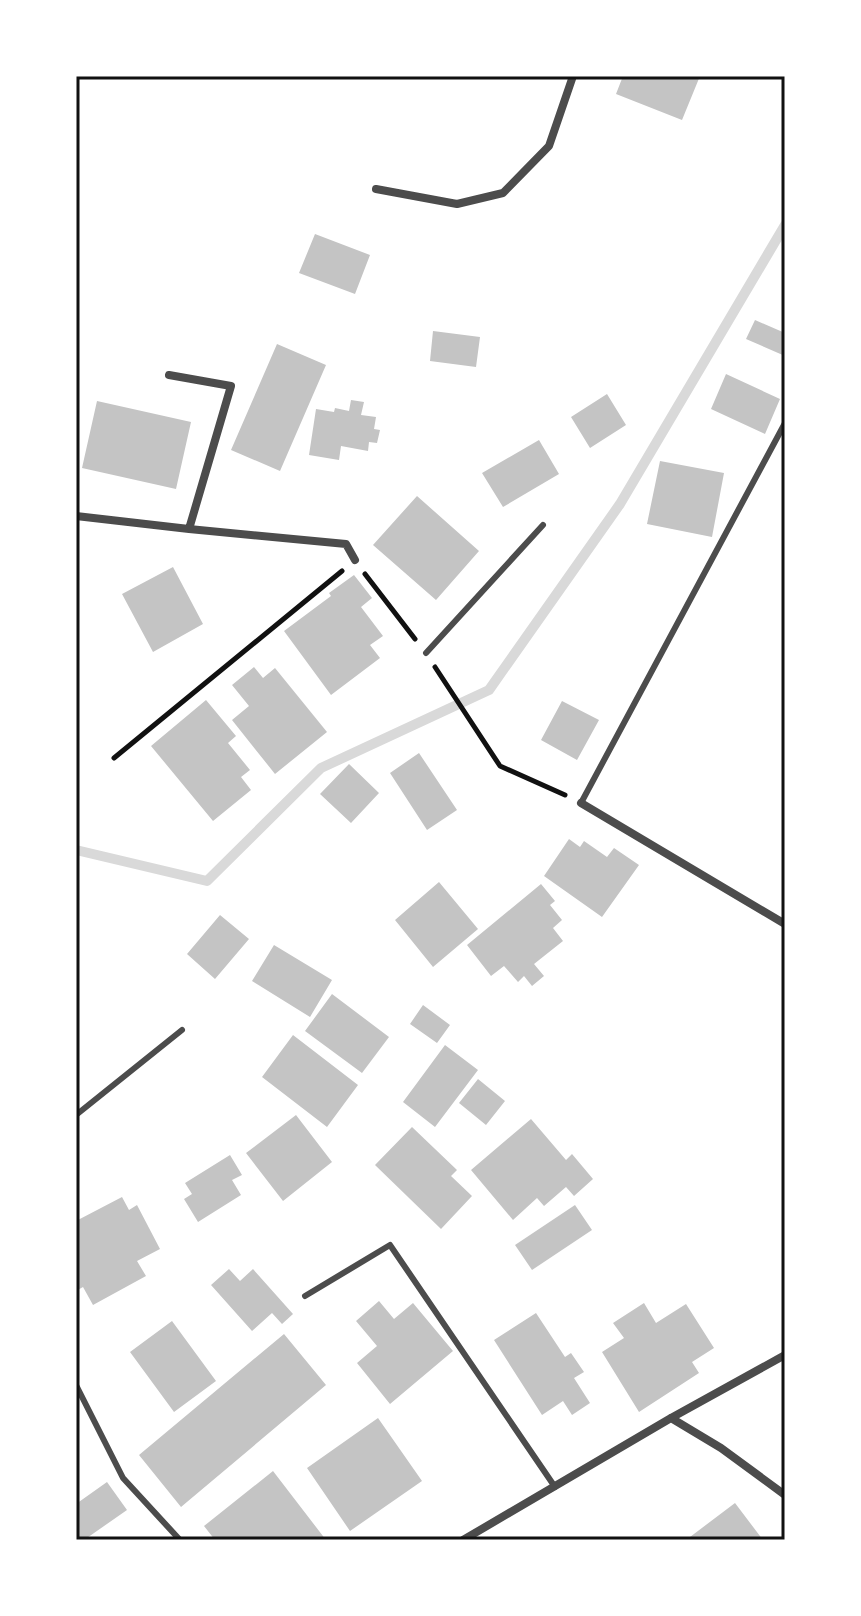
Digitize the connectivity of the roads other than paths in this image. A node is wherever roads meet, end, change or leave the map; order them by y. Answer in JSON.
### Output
{"nodes":[{"id":1,"x":573,"y":76,"type":"edge"},
{"id":2,"x":376,"y":189,"type":"dead end"},
{"id":3,"x":169,"y":375,"type":"dead end"},
{"id":4,"x":785,"y":423,"type":"edge"},
{"id":5,"x":76,"y":516,"type":"edge"},
{"id":6,"x":543,"y":525,"type":"dead end"},
{"id":7,"x":189,"y":529,"type":"junction"},
{"id":8,"x":355,"y":560,"type":"road end"},
{"id":9,"x":426,"y":653,"type":"road end"},
{"id":10,"x":581,"y":803,"type":"joint"},
{"id":11,"x":785,"y":924,"type":"edge"},
{"id":12,"x":182,"y":1030,"type":"dead end"},
{"id":13,"x":76,"y":1115,"type":"edge"},
{"id":14,"x":305,"y":1296,"type":"dead end"},
{"id":15,"x":785,"y":1355,"type":"edge"},
{"id":16,"x":76,"y":1385,"type":"edge"},
{"id":17,"x":671,"y":1418,"type":"junction"},
{"id":18,"x":555,"y":1487,"type":"junction"},
{"id":19,"x":785,"y":1495,"type":"edge"},
{"id":20,"x":180,"y":1540,"type":"edge"},
{"id":21,"x":463,"y":1540,"type":"edge"}],
"edges":[{"from":1,"to":2,"type":"street"},
{"from":3,"to":7,"type":"street"},
{"from":4,"to":10,"type":"lane"},
{"from":5,"to":7,"type":"street"},
{"from":6,"to":9,"type":"lane"},
{"from":7,"to":8,"type":"street"},
{"from":10,"to":11,"type":"street"},
{"from":12,"to":13,"type":"lane"},
{"from":14,"to":18,"type":"lane"},
{"from":15,"to":17,"type":"street"},
{"from":16,"to":20,"type":"lane"},
{"from":17,"to":18,"type":"street"},
{"from":17,"to":19,"type":"street"},
{"from":18,"to":21,"type":"street"}]}
